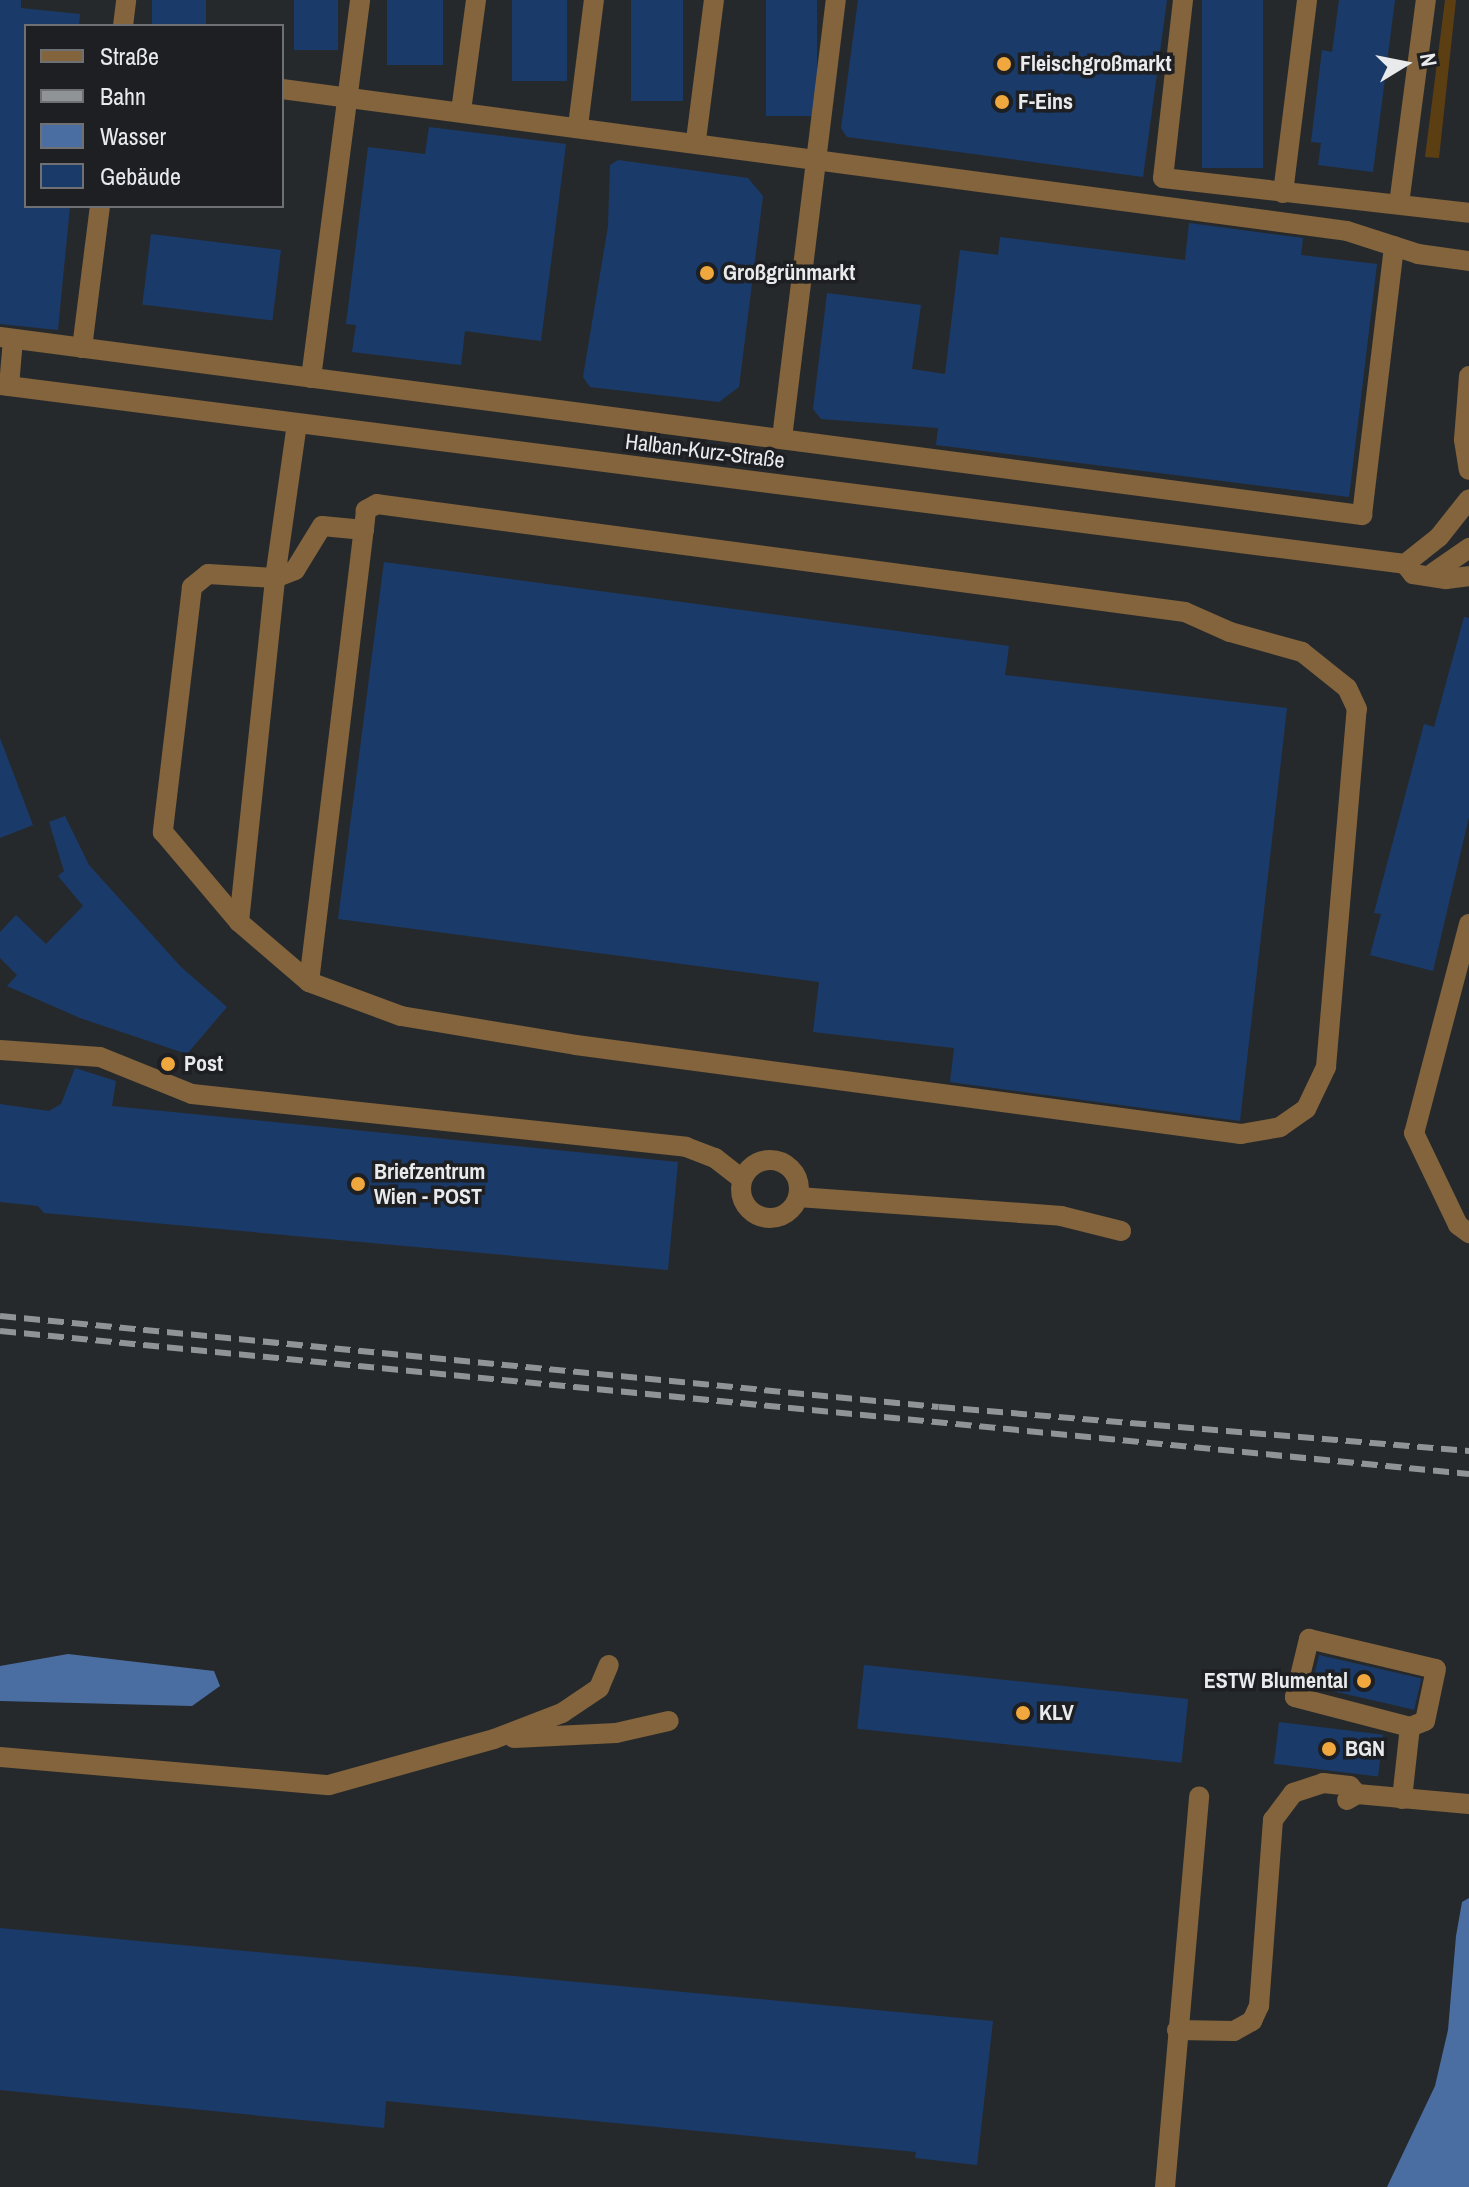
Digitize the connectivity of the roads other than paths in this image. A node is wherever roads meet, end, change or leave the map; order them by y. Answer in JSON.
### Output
{"nodes":[{"id":1,"x":126,"y":0,"type":"edge"},
{"id":2,"x":360,"y":0,"type":"edge"},
{"id":3,"x":476,"y":0,"type":"edge"},
{"id":4,"x":594,"y":0,"type":"edge"},
{"id":5,"x":714,"y":0,"type":"edge"},
{"id":6,"x":836,"y":0,"type":"edge"},
{"id":7,"x":1183,"y":0,"type":"edge"},
{"id":8,"x":1307,"y":0,"type":"edge"},
{"id":9,"x":1426,"y":0,"type":"edge"},
{"id":10,"x":123,"y":24,"type":"edge"},
{"id":11,"x":284,"y":89,"type":"edge"},
{"id":12,"x":348,"y":97,"type":"junction"},
{"id":13,"x":461,"y":111,"type":"junction"},
{"id":14,"x":578,"y":126,"type":"junction"},
{"id":15,"x":696,"y":140,"type":"junction"},
{"id":16,"x":816,"y":159,"type":"junction"},
{"id":17,"x":1283,"y":193,"type":"junction"},
{"id":18,"x":1399,"y":204,"type":"junction"},
{"id":19,"x":100,"y":208,"type":"edge"},
{"id":20,"x":1469,"y":213,"type":"edge"},
{"id":21,"x":1394,"y":246,"type":"junction"},
{"id":22,"x":1469,"y":261,"type":"edge"},
{"id":23,"x":14,"y":339,"type":"edge"},
{"id":24,"x":82,"y":348,"type":"junction"},
{"id":25,"x":1469,"y":376,"type":"edge"},
{"id":26,"x":311,"y":378,"type":"junction"},
{"id":27,"x":4,"y":386,"type":"edge"},
{"id":28,"x":297,"y":424,"type":"junction"},
{"id":29,"x":782,"y":438,"type":"junction"},
{"id":30,"x":1469,"y":470,"type":"edge"},
{"id":31,"x":1469,"y":499,"type":"edge"},
{"id":32,"x":364,"y":530,"type":"junction"},
{"id":33,"x":1469,"y":548,"type":"edge"},
{"id":34,"x":1405,"y":564,"type":"junction"},
{"id":35,"x":1433,"y":573,"type":"junction"},
{"id":36,"x":1469,"y":576,"type":"edge"},
{"id":37,"x":275,"y":578,"type":"junction"},
{"id":38,"x":239,"y":922,"type":"junction"},
{"id":39,"x":1469,"y":924,"type":"edge"},
{"id":40,"x":309,"y":982,"type":"junction"},
{"id":41,"x":0,"y":1050,"type":"edge"},
{"id":42,"x":742,"y":1179,"type":"junction"},
{"id":43,"x":798,"y":1197,"type":"junction"},
{"id":44,"x":1121,"y":1231,"type":"dead end"},
{"id":45,"x":1469,"y":1233,"type":"edge"},
{"id":46,"x":609,"y":1665,"type":"dead end"},
{"id":47,"x":669,"y":1721,"type":"dead end"},
{"id":48,"x":1410,"y":1727,"type":"junction"},
{"id":49,"x":494,"y":1739,"type":"junction"},
{"id":50,"x":0,"y":1757,"type":"edge"},
{"id":51,"x":1199,"y":1796,"type":"dead end"},
{"id":52,"x":1402,"y":1799,"type":"junction"},
{"id":53,"x":1469,"y":1804,"type":"edge"},
{"id":54,"x":1177,"y":2030,"type":"junction"},
{"id":55,"x":1165,"y":2187,"type":"edge"}],
"edges":[{"from":1,"to":10,"type":"street"},
{"from":2,"to":12,"type":"street"},
{"from":3,"to":13,"type":"street"},
{"from":4,"to":14,"type":"street"},
{"from":5,"to":15,"type":"street"},
{"from":6,"to":16,"type":"street"},
{"from":7,"to":17,"type":"street"},
{"from":8,"to":17,"type":"street"},
{"from":9,"to":18,"type":"street"},
{"from":11,"to":12,"type":"street"},
{"from":12,"to":13,"type":"street"},
{"from":12,"to":26,"type":"street"},
{"from":13,"to":14,"type":"street"},
{"from":14,"to":15,"type":"street"},
{"from":15,"to":16,"type":"street"},
{"from":16,"to":21,"type":"street"},
{"from":16,"to":29,"type":"street"},
{"from":17,"to":18,"type":"street"},
{"from":18,"to":20,"type":"street"},
{"from":19,"to":24,"type":"street"},
{"from":21,"to":22,"type":"street"},
{"from":21,"to":29,"type":"street"},
{"from":23,"to":24,"type":"street"},
{"from":23,"to":27,"type":"street"},
{"from":24,"to":26,"type":"street"},
{"from":25,"to":30,"type":"street"},
{"from":26,"to":29,"type":"street"},
{"from":27,"to":28,"type":"street","name":"Halban-Kurz-Straße"},
{"from":28,"to":34,"type":"street","name":"Halban-Kurz-Straße"},
{"from":28,"to":37,"type":"street"},
{"from":31,"to":34,"type":"street"},
{"from":32,"to":37,"type":"street"},
{"from":32,"to":40,"type":"street"},
{"from":32,"to":40,"type":"street"},
{"from":33,"to":35,"type":"street"},
{"from":34,"to":35,"type":"street","name":"Halban-Kurz-Straße"},
{"from":35,"to":36,"type":"street","name":"Halban-Kurz-Straße"},
{"from":37,"to":38,"type":"street"},
{"from":37,"to":38,"type":"street"},
{"from":38,"to":40,"type":"street"},
{"from":39,"to":45,"type":"street"},
{"from":41,"to":42,"type":"street"},
{"from":42,"to":43,"type":"street"},
{"from":42,"to":43,"type":"street"},
{"from":43,"to":44,"type":"street"},
{"from":46,"to":49,"type":"street"},
{"from":47,"to":49,"type":"street"},
{"from":48,"to":48,"type":"street"},
{"from":48,"to":52,"type":"street"},
{"from":49,"to":50,"type":"street"},
{"from":51,"to":54,"type":"street"},
{"from":52,"to":53,"type":"street"},
{"from":52,"to":54,"type":"street"},
{"from":54,"to":55,"type":"street"}]}
